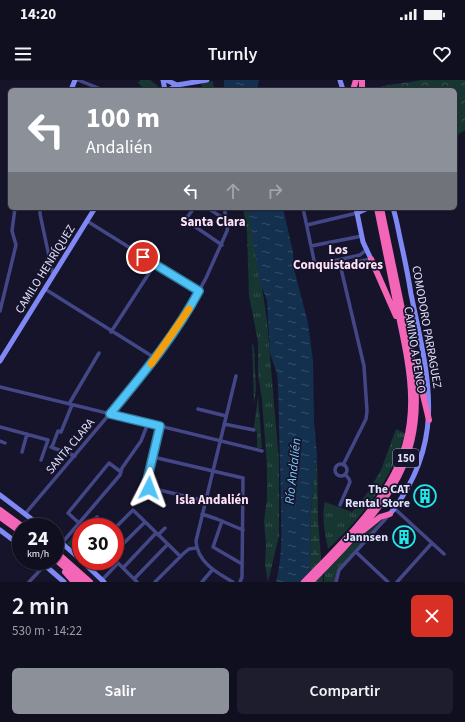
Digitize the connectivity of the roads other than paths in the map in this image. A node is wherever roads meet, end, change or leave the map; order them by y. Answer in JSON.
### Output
{"nodes":[{"id":1,"x":78,"y":80,"type":"edge"},
{"id":2,"x":164,"y":80,"type":"edge"},
{"id":3,"x":208,"y":80,"type":"edge"},
{"id":4,"x":177,"y":85,"type":"junction"},
{"id":5,"x":98,"y":88,"type":"edge"},
{"id":6,"x":172,"y":88,"type":"edge"},
{"id":7,"x":15,"y":210,"type":"edge"},
{"id":8,"x":40,"y":210,"type":"edge"},
{"id":9,"x":94,"y":210,"type":"edge"},
{"id":10,"x":193,"y":210,"type":"edge"},
{"id":11,"x":211,"y":210,"type":"edge"},
{"id":12,"x":224,"y":210,"type":"edge"},
{"id":13,"x":303,"y":210,"type":"edge"},
{"id":14,"x":377,"y":210,"type":"edge"},
{"id":15,"x":381,"y":210,"type":"edge"},
{"id":16,"x":393,"y":210,"type":"edge"},
{"id":17,"x":357,"y":211,"type":"edge"},
{"id":18,"x":87,"y":221,"type":"junction"},
{"id":19,"x":227,"y":221,"type":"junction"},
{"id":20,"x":307,"y":225,"type":"junction"},
{"id":21,"x":362,"y":236,"type":"junction"},
{"id":22,"x":222,"y":245,"type":"junction"},
{"id":23,"x":311,"y":246,"type":"junction"},
{"id":24,"x":366,"y":250,"type":"junction"},
{"id":25,"x":371,"y":259,"type":"junction"},
{"id":26,"x":340,"y":263,"type":"junction"},
{"id":27,"x":155,"y":264,"type":"junction"},
{"id":28,"x":53,"y":275,"type":"junction"},
{"id":29,"x":45,"y":289,"type":"junction"},
{"id":30,"x":199,"y":291,"type":"junction"},
{"id":31,"x":0,"y":311,"type":"edge"},
{"id":32,"x":402,"y":331,"type":"junction"},
{"id":33,"x":111,"y":332,"type":"junction"},
{"id":34,"x":411,"y":352,"type":"junction"},
{"id":35,"x":99,"y":353,"type":"dead end"},
{"id":36,"x":155,"y":358,"type":"junction"},
{"id":37,"x":0,"y":361,"type":"edge"},
{"id":38,"x":236,"y":376,"type":"dead end"},
{"id":39,"x":0,"y":387,"type":"edge"},
{"id":40,"x":70,"y":404,"type":"junction"},
{"id":41,"x":198,"y":409,"type":"dead end"},
{"id":42,"x":110,"y":414,"type":"junction"},
{"id":43,"x":226,"y":416,"type":"junction"},
{"id":44,"x":429,"y":420,"type":"junction"},
{"id":45,"x":148,"y":423,"type":"junction"},
{"id":46,"x":224,"y":424,"type":"junction"},
{"id":47,"x":160,"y":426,"type":"junction"},
{"id":48,"x":0,"y":427,"type":"edge"},
{"id":49,"x":254,"y":430,"type":"dead end"},
{"id":50,"x":27,"y":434,"type":"junction"},
{"id":51,"x":220,"y":441,"type":"junction"},
{"id":52,"x":0,"y":442,"type":"edge"},
{"id":53,"x":5,"y":443,"type":"dead end"},
{"id":54,"x":47,"y":443,"type":"junction"},
{"id":55,"x":52,"y":447,"type":"junction"},
{"id":56,"x":262,"y":451,"type":"dead end"},
{"id":57,"x":22,"y":452,"type":"dead end"},
{"id":58,"x":74,"y":456,"type":"junction"},
{"id":59,"x":153,"y":457,"type":"junction"},
{"id":60,"x":41,"y":460,"type":"dead end"},
{"id":61,"x":345,"y":466,"type":"junction"},
{"id":62,"x":213,"y":471,"type":"junction"},
{"id":63,"x":121,"y":472,"type":"junction"},
{"id":64,"x":345,"y":474,"type":"junction"},
{"id":65,"x":0,"y":495,"type":"edge"},
{"id":66,"x":205,"y":501,"type":"junction"},
{"id":67,"x":340,"y":504,"type":"dead end"},
{"id":68,"x":0,"y":510,"type":"edge"},
{"id":69,"x":392,"y":511,"type":"junction"},
{"id":70,"x":25,"y":514,"type":"junction"},
{"id":71,"x":202,"y":514,"type":"junction"},
{"id":72,"x":0,"y":517,"type":"edge"},
{"id":73,"x":30,"y":518,"type":"edge"},
{"id":74,"x":74,"y":518,"type":"edge"},
{"id":75,"x":83,"y":518,"type":"edge"},
{"id":76,"x":12,"y":519,"type":"edge"},
{"id":77,"x":124,"y":519,"type":"edge"},
{"id":78,"x":222,"y":521,"type":"junction"},
{"id":79,"x":145,"y":522,"type":"junction"},
{"id":80,"x":12,"y":526,"type":"edge"},
{"id":81,"x":165,"y":528,"type":"dead end"},
{"id":82,"x":0,"y":530,"type":"edge"},
{"id":83,"x":243,"y":530,"type":"junction"},
{"id":84,"x":72,"y":531,"type":"edge"},
{"id":85,"x":157,"y":534,"type":"junction"},
{"id":86,"x":12,"y":539,"type":"edge"},
{"id":87,"x":64,"y":541,"type":"edge"},
{"id":88,"x":124,"y":543,"type":"edge"},
{"id":89,"x":432,"y":543,"type":"junction"},
{"id":90,"x":168,"y":544,"type":"junction"},
{"id":91,"x":64,"y":545,"type":"edge"},
{"id":92,"x":344,"y":547,"type":"junction"},
{"id":93,"x":196,"y":548,"type":"junction"},
{"id":94,"x":72,"y":552,"type":"edge"},
{"id":95,"x":356,"y":552,"type":"junction"},
{"id":96,"x":444,"y":554,"type":"dead end"},
{"id":97,"x":180,"y":556,"type":"junction"},
{"id":98,"x":333,"y":556,"type":"junction"},
{"id":99,"x":64,"y":559,"type":"edge"},
{"id":100,"x":242,"y":564,"type":"junction"},
{"id":101,"x":72,"y":566,"type":"edge"},
{"id":102,"x":64,"y":567,"type":"edge"},
{"id":103,"x":124,"y":567,"type":"edge"},
{"id":104,"x":124,"y":569,"type":"edge"},
{"id":105,"x":213,"y":569,"type":"junction"},
{"id":106,"x":38,"y":570,"type":"edge"},
{"id":107,"x":51,"y":570,"type":"edge"},
{"id":108,"x":64,"y":570,"type":"edge"},
{"id":109,"x":76,"y":570,"type":"edge"},
{"id":110,"x":78,"y":570,"type":"edge"},
{"id":111,"x":92,"y":570,"type":"edge"},
{"id":112,"x":112,"y":570,"type":"edge"},
{"id":113,"x":134,"y":579,"type":"junction"},
{"id":114,"x":103,"y":581,"type":"edge"},
{"id":115,"x":29,"y":582,"type":"edge"},
{"id":116,"x":64,"y":582,"type":"edge"},
{"id":117,"x":74,"y":582,"type":"edge"},
{"id":118,"x":82,"y":582,"type":"edge"},
{"id":119,"x":90,"y":582,"type":"edge"},
{"id":120,"x":95,"y":582,"type":"edge"},
{"id":121,"x":137,"y":582,"type":"edge"},
{"id":122,"x":155,"y":582,"type":"edge"},
{"id":123,"x":202,"y":582,"type":"edge"},
{"id":124,"x":233,"y":582,"type":"edge"},
{"id":125,"x":240,"y":582,"type":"edge"},
{"id":126,"x":304,"y":582,"type":"edge"},
{"id":127,"x":311,"y":582,"type":"edge"},
{"id":128,"x":336,"y":582,"type":"edge"},
{"id":129,"x":388,"y":582,"type":"edge"},
{"id":130,"x":397,"y":582,"type":"edge"}],
"edges":[{"from":1,"to":5,"type":"street"},
{"from":2,"to":4,"type":"main road"},
{"from":3,"to":4,"type":"main road"},
{"from":4,"to":6,"type":"main road"},
{"from":7,"to":31,"type":"street"},
{"from":8,"to":28,"type":"street"},
{"from":9,"to":18,"type":"main road","name":"CAMILO HENRÍQUEZ"},
{"from":10,"to":22,"type":"street"},
{"from":11,"to":19,"type":"street"},
{"from":12,"to":19,"type":"street"},
{"from":13,"to":20,"type":"street"},
{"from":14,"to":32,"type":"highway","name":"CAMINO A PENCO","number":"150"},
{"from":15,"to":34,"type":"highway","name":"CAMINO A PENCO","number":"150"},
{"from":16,"to":44,"type":"main road","name":"COMODORO PARRAGUEZ"},
{"from":17,"to":20,"type":"street"},
{"from":17,"to":21,"type":"main road"},
{"from":18,"to":27,"type":"street"},
{"from":18,"to":28,"type":"main road","name":"CAMILO HENRÍQUEZ"},
{"from":19,"to":22,"type":"street","name":"SANTA CLARA"},
{"from":20,"to":23,"type":"street"},
{"from":21,"to":23,"type":"street"},
{"from":21,"to":24,"type":"main road"},
{"from":22,"to":30,"type":"street","name":"SANTA CLARA"},
{"from":23,"to":26,"type":"street"},
{"from":24,"to":25,"type":"main road"},
{"from":24,"to":26,"type":"street"},
{"from":25,"to":26,"type":"street"},
{"from":25,"to":32,"type":"highway"},
{"from":26,"to":61,"type":"street"},
{"from":27,"to":30,"type":"street"},
{"from":27,"to":33,"type":"street"},
{"from":28,"to":29,"type":"main road","name":"CAMILO HENRÍQUEZ"},
{"from":29,"to":33,"type":"street"},
{"from":29,"to":37,"type":"main road","name":"CAMILO HENRÍQUEZ"},
{"from":30,"to":36,"type":"street","name":"SANTA CLARA"},
{"from":32,"to":98,"type":"highway","name":"CAMINO A PENCO","number":"150"},
{"from":33,"to":36,"type":"street"},
{"from":34,"to":44,"type":"highway"},
{"from":34,"to":92,"type":"highway","name":"CAMINO A PENCO","number":"150"},
{"from":35,"to":40,"type":"street"},
{"from":36,"to":42,"type":"street","name":"SANTA CLARA"},
{"from":38,"to":43,"type":"street"},
{"from":39,"to":40,"type":"street"},
{"from":40,"to":42,"type":"street"},
{"from":40,"to":55,"type":"street"},
{"from":41,"to":43,"type":"street"},
{"from":42,"to":45,"type":"street"},
{"from":42,"to":58,"type":"street","name":"SANTA CLARA"},
{"from":43,"to":46,"type":"street"},
{"from":44,"to":69,"type":"main road","name":"COMODORO PARRAGUEZ"},
{"from":45,"to":47,"type":"street"},
{"from":45,"to":63,"type":"street"},
{"from":46,"to":49,"type":"street"},
{"from":46,"to":51,"type":"street"},
{"from":47,"to":51,"type":"street"},
{"from":47,"to":59,"type":"street"},
{"from":48,"to":50,"type":"street"},
{"from":50,"to":54,"type":"street"},
{"from":50,"to":57,"type":"street"},
{"from":51,"to":56,"type":"street"},
{"from":51,"to":62,"type":"street"},
{"from":52,"to":53,"type":"street"},
{"from":54,"to":55,"type":"street"},
{"from":54,"to":60,"type":"street"},
{"from":55,"to":58,"type":"street"},
{"from":58,"to":70,"type":"street","name":"SANTA CLARA"},
{"from":59,"to":62,"type":"street"},
{"from":59,"to":66,"type":"street"},
{"from":61,"to":64,"type":"street"},
{"from":61,"to":64,"type":"street"},
{"from":62,"to":66,"type":"street"},
{"from":62,"to":83,"type":"street"},
{"from":63,"to":74,"type":"street"},
{"from":63,"to":75,"type":"street"},
{"from":64,"to":67,"type":"street"},
{"from":65,"to":70,"type":"main road"},
{"from":66,"to":71,"type":"street"},
{"from":68,"to":76,"type":"highway"},
{"from":69,"to":89,"type":"street"},
{"from":69,"to":92,"type":"highway"},
{"from":69,"to":95,"type":"street","name":"COMODORO PARRAGUEZ"},
{"from":70,"to":73,"type":"main road"},
{"from":71,"to":78,"type":"street"},
{"from":71,"to":93,"type":"street"},
{"from":72,"to":80,"type":"highway"},
{"from":77,"to":79,"type":"street"},
{"from":78,"to":83,"type":"street"},
{"from":78,"to":100,"type":"street"},
{"from":79,"to":85,"type":"street"},
{"from":79,"to":88,"type":"street"},
{"from":81,"to":85,"type":"street"},
{"from":82,"to":86,"type":"main road"},
{"from":83,"to":100,"type":"street"},
{"from":84,"to":87,"type":"street"},
{"from":85,"to":90,"type":"street"},
{"from":85,"to":103,"type":"street"},
{"from":89,"to":96,"type":"street"},
{"from":89,"to":130,"type":"street"},
{"from":90,"to":97,"type":"street"},
{"from":90,"to":113,"type":"street"},
{"from":91,"to":94,"type":"main road"},
{"from":92,"to":98,"type":"highway","name":"CAMINO A PENCO","number":"150"},
{"from":93,"to":97,"type":"street"},
{"from":93,"to":105,"type":"street"},
{"from":95,"to":128,"type":"street","name":"COMODORO PARRAGUEZ"},
{"from":95,"to":129,"type":"street"},
{"from":97,"to":122,"type":"street"},
{"from":98,"to":126,"type":"highway","name":"CAMINO A PENCO","number":"150"},
{"from":98,"to":127,"type":"highway","name":"CAMINO A PENCO","number":"150"},
{"from":99,"to":101,"type":"highway"},
{"from":100,"to":125,"type":"street"},
{"from":102,"to":118,"type":"highway"},
{"from":104,"to":113,"type":"street"},
{"from":105,"to":123,"type":"street"},
{"from":105,"to":124,"type":"street"},
{"from":106,"to":115,"type":"street"},
{"from":107,"to":116,"type":"main road"},
{"from":108,"to":117,"type":"highway"},
{"from":109,"to":119,"type":"highway"},
{"from":110,"to":120,"type":"highway"},
{"from":111,"to":114,"type":"main road"},
{"from":112,"to":114,"type":"street"},
{"from":113,"to":121,"type":"street"}]}
